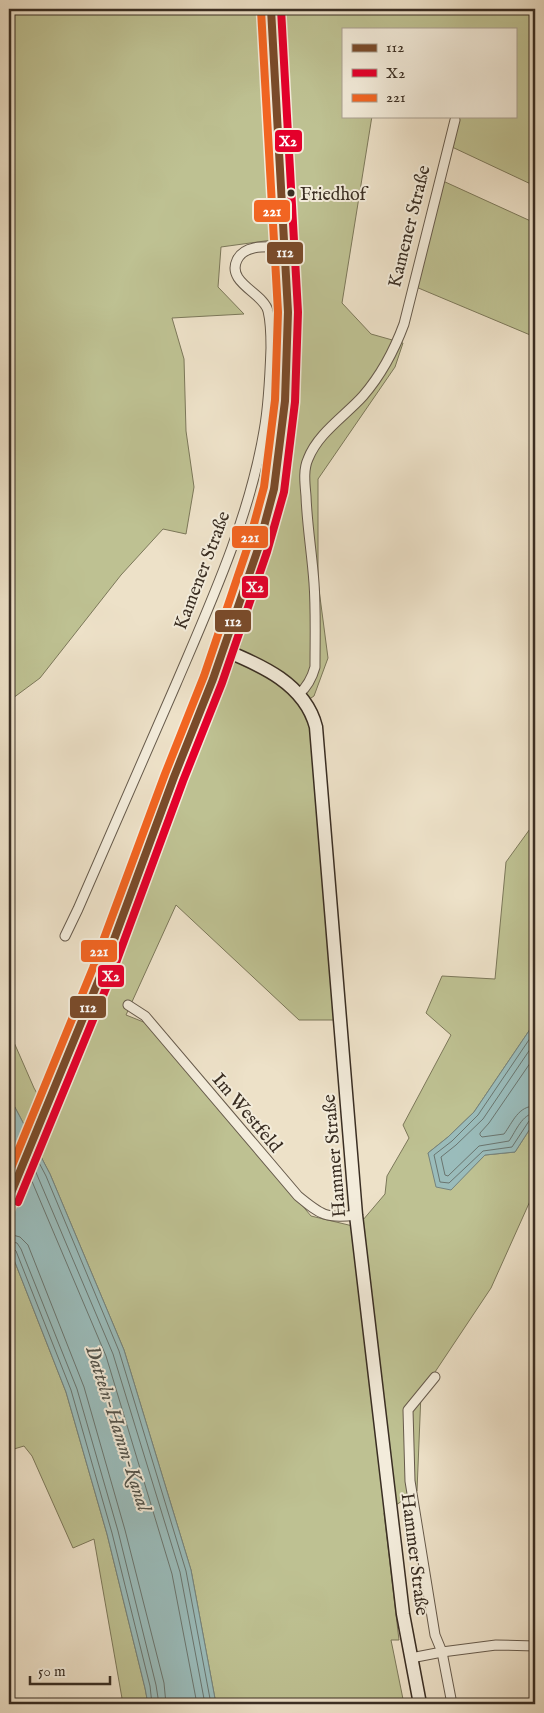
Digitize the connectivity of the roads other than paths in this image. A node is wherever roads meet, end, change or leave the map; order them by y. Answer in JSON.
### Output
{"nodes":[{"id":1,"x":272,"y":9,"type":"edge"},
{"id":2,"x":455,"y":120,"type":"dead end"},
{"id":3,"x":285,"y":247,"type":"junction"},
{"id":4,"x":224,"y":650,"type":"junction"},
{"id":5,"x":299,"y":694,"type":"junction"},
{"id":6,"x":65,"y":936,"type":"dead end"},
{"id":7,"x":128,"y":1006,"type":"dead end"},
{"id":8,"x":9,"y":1198,"type":"edge"},
{"id":9,"x":356,"y":1215,"type":"junction"},
{"id":10,"x":435,"y":1377,"type":"dead end"},
{"id":11,"x":535,"y":1646,"type":"edge"},
{"id":12,"x":442,"y":1652,"type":"junction"},
{"id":13,"x":411,"y":1658,"type":"junction"},
{"id":14,"x":420,"y":1704,"type":"edge"},
{"id":15,"x":452,"y":1704,"type":"edge"}],
"edges":[{"from":1,"to":3,"type":"main road"},
{"from":2,"to":5,"type":"street","name":"Kamener Straße"},
{"from":3,"to":4,"type":"main road"},
{"from":3,"to":6,"type":"street","name":"Kamener Straße"},
{"from":4,"to":5,"type":"main road","name":"Hammer Straße"},
{"from":4,"to":8,"type":"main road"},
{"from":5,"to":9,"type":"main road","name":"Hammer Straße"},
{"from":7,"to":9,"type":"street","name":"Im Westfeld"},
{"from":9,"to":13,"type":"main road","name":"Hammer Straße"},
{"from":10,"to":12,"type":"street","name":"Hammer Straße"},
{"from":11,"to":12,"type":"street"},
{"from":12,"to":13,"type":"street"},
{"from":12,"to":15,"type":"street","name":"Hammer Straße"},
{"from":13,"to":14,"type":"main road","name":"Hammer Straße"}]}
